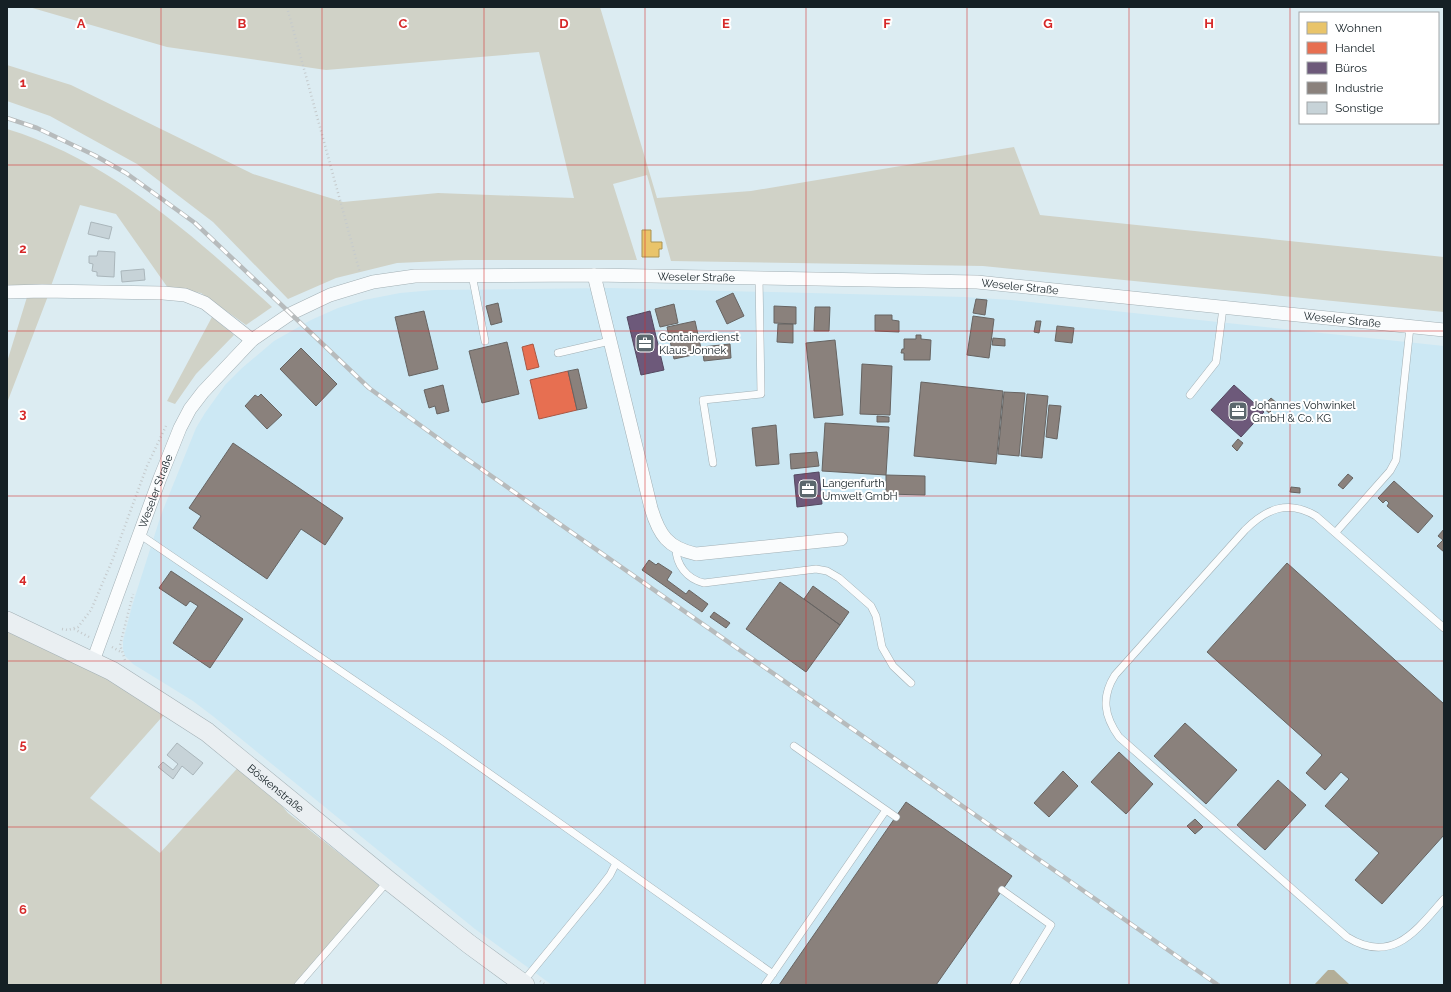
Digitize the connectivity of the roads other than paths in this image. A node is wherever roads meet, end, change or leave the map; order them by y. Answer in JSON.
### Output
{"nodes":[{"id":1,"x":472,"y":275,"type":"junction"},
{"id":2,"x":594,"y":275,"type":"junction"},
{"id":3,"x":759,"y":278,"type":"junction"},
{"id":4,"x":7,"y":292,"type":"edge"},
{"id":5,"x":1223,"y":308,"type":"junction"},
{"id":6,"x":1410,"y":326,"type":"junction"},
{"id":7,"x":1444,"y":330,"type":"edge"},
{"id":8,"x":252,"y":340,"type":"junction"},
{"id":9,"x":485,"y":341,"type":"dead end"},
{"id":10,"x":610,"y":341,"type":"junction"},
{"id":11,"x":558,"y":353,"type":"dead end"},
{"id":12,"x":1190,"y":395,"type":"dead end"},
{"id":13,"x":713,"y":463,"type":"dead end"},
{"id":14,"x":1336,"y":532,"type":"junction"},
{"id":15,"x":139,"y":534,"type":"junction"},
{"id":16,"x":841,"y":539,"type":"dead end"},
{"id":17,"x":676,"y":548,"type":"junction"},
{"id":18,"x":7,"y":621,"type":"edge"},
{"id":19,"x":1444,"y":628,"type":"edge"},
{"id":20,"x":92,"y":661,"type":"junction"},
{"id":21,"x":911,"y":683,"type":"dead end"},
{"id":22,"x":794,"y":746,"type":"dead end"},
{"id":23,"x":886,"y":810,"type":"junction"},
{"id":24,"x":896,"y":816,"type":"dead end"},
{"id":25,"x":616,"y":863,"type":"junction"},
{"id":26,"x":388,"y":880,"type":"junction"},
{"id":27,"x":1002,"y":890,"type":"dead end"},
{"id":28,"x":1444,"y":899,"type":"edge"},
{"id":29,"x":773,"y":974,"type":"junction"},
{"id":30,"x":525,"y":981,"type":"edge"},
{"id":31,"x":298,"y":985,"type":"edge"},
{"id":32,"x":765,"y":985,"type":"edge"},
{"id":33,"x":1014,"y":985,"type":"edge"}],
"edges":[{"from":1,"to":2,"type":"street","name":"Weseler Straße"},
{"from":1,"to":8,"type":"street","name":"Weseler Straße"},
{"from":1,"to":9,"type":"lane"},
{"from":2,"to":3,"type":"street","name":"Weseler Straße"},
{"from":2,"to":10,"type":"street"},
{"from":3,"to":5,"type":"street","name":"Weseler Straße"},
{"from":3,"to":13,"type":"lane"},
{"from":4,"to":8,"type":"street"},
{"from":5,"to":6,"type":"street","name":"Weseler Straße"},
{"from":5,"to":12,"type":"lane"},
{"from":6,"to":7,"type":"street","name":"Weseler Straße"},
{"from":6,"to":14,"type":"lane"},
{"from":8,"to":15,"type":"street","name":"Weseler Straße"},
{"from":10,"to":11,"type":"lane"},
{"from":10,"to":17,"type":"street"},
{"from":14,"to":19,"type":"lane"},
{"from":14,"to":28,"type":"lane"},
{"from":15,"to":20,"type":"street","name":"Weseler Straße"},
{"from":15,"to":25,"type":"lane"},
{"from":16,"to":17,"type":"street"},
{"from":17,"to":21,"type":"lane"},
{"from":18,"to":20,"type":"main road","name":"Böskenstraße"},
{"from":20,"to":26,"type":"main road","name":"Böskenstraße"},
{"from":22,"to":23,"type":"lane"},
{"from":23,"to":24,"type":"lane"},
{"from":23,"to":29,"type":"lane"},
{"from":25,"to":29,"type":"lane"},
{"from":25,"to":30,"type":"lane"},
{"from":26,"to":30,"type":"main road","name":"Böskenstraße"},
{"from":26,"to":31,"type":"lane"},
{"from":27,"to":33,"type":"lane"},
{"from":29,"to":32,"type":"lane"}]}
